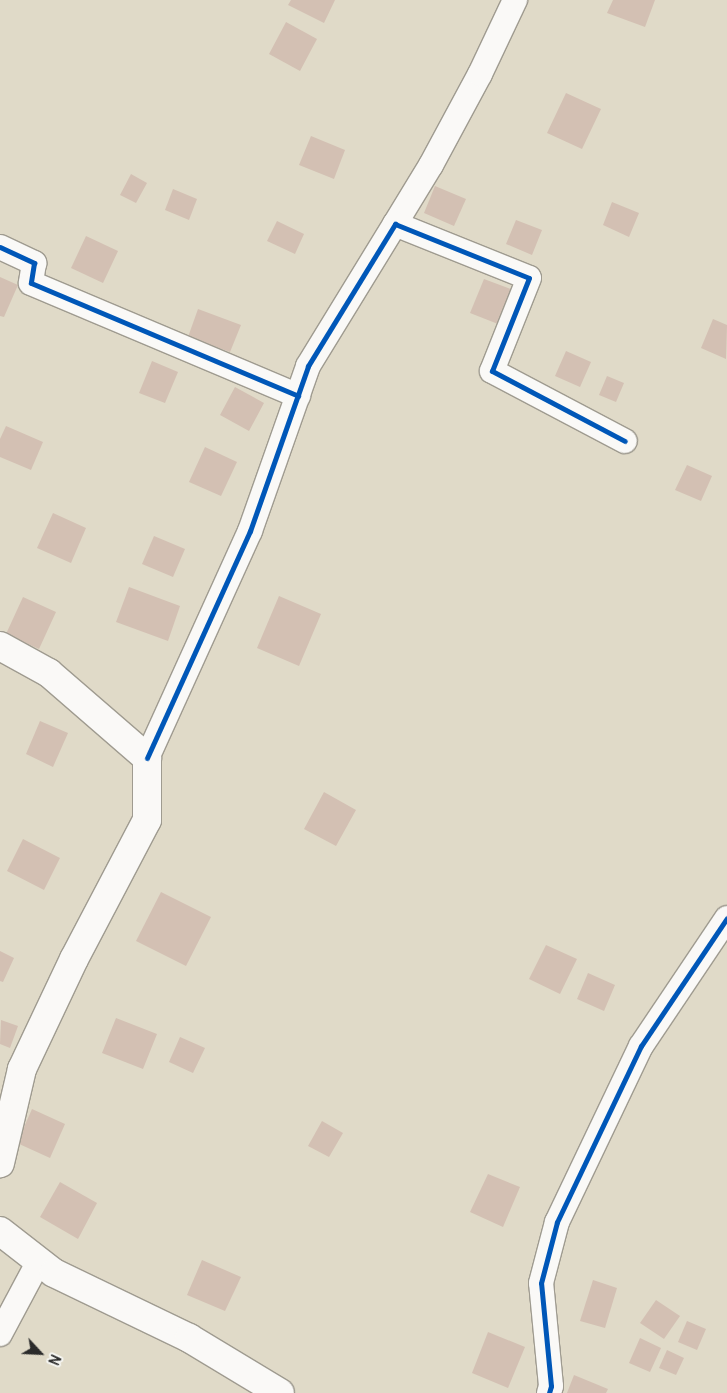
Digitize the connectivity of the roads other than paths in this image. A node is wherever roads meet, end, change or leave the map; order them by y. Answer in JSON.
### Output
{"nodes":[{"id":1,"x":515,"y":0,"type":"edge"},
{"id":2,"x":395,"y":224,"type":"junction"},
{"id":3,"x":0,"y":247,"type":"edge"},
{"id":4,"x":298,"y":396,"type":"junction"},
{"id":5,"x":625,"y":441,"type":"dead end"},
{"id":6,"x":0,"y":646,"type":"edge"},
{"id":7,"x":146,"y":758,"type":"junction"},
{"id":8,"x":727,"y":918,"type":"edge"},
{"id":9,"x":0,"y":1163,"type":"edge"},
{"id":10,"x":0,"y":1231,"type":"edge"},
{"id":11,"x":39,"y":1261,"type":"junction"},
{"id":12,"x":0,"y":1334,"type":"edge"},
{"id":13,"x":280,"y":1393,"type":"edge"},
{"id":14,"x":550,"y":1393,"type":"edge"}],
"edges":[{"from":1,"to":2,"type":"street"},
{"from":2,"to":4,"type":"street"},
{"from":2,"to":5,"type":"street"},
{"from":3,"to":4,"type":"street"},
{"from":4,"to":7,"type":"street"},
{"from":6,"to":7,"type":"main road"},
{"from":7,"to":9,"type":"main road"},
{"from":8,"to":14,"type":"street"},
{"from":10,"to":11,"type":"main road"},
{"from":11,"to":12,"type":"street"},
{"from":11,"to":13,"type":"main road"}]}
